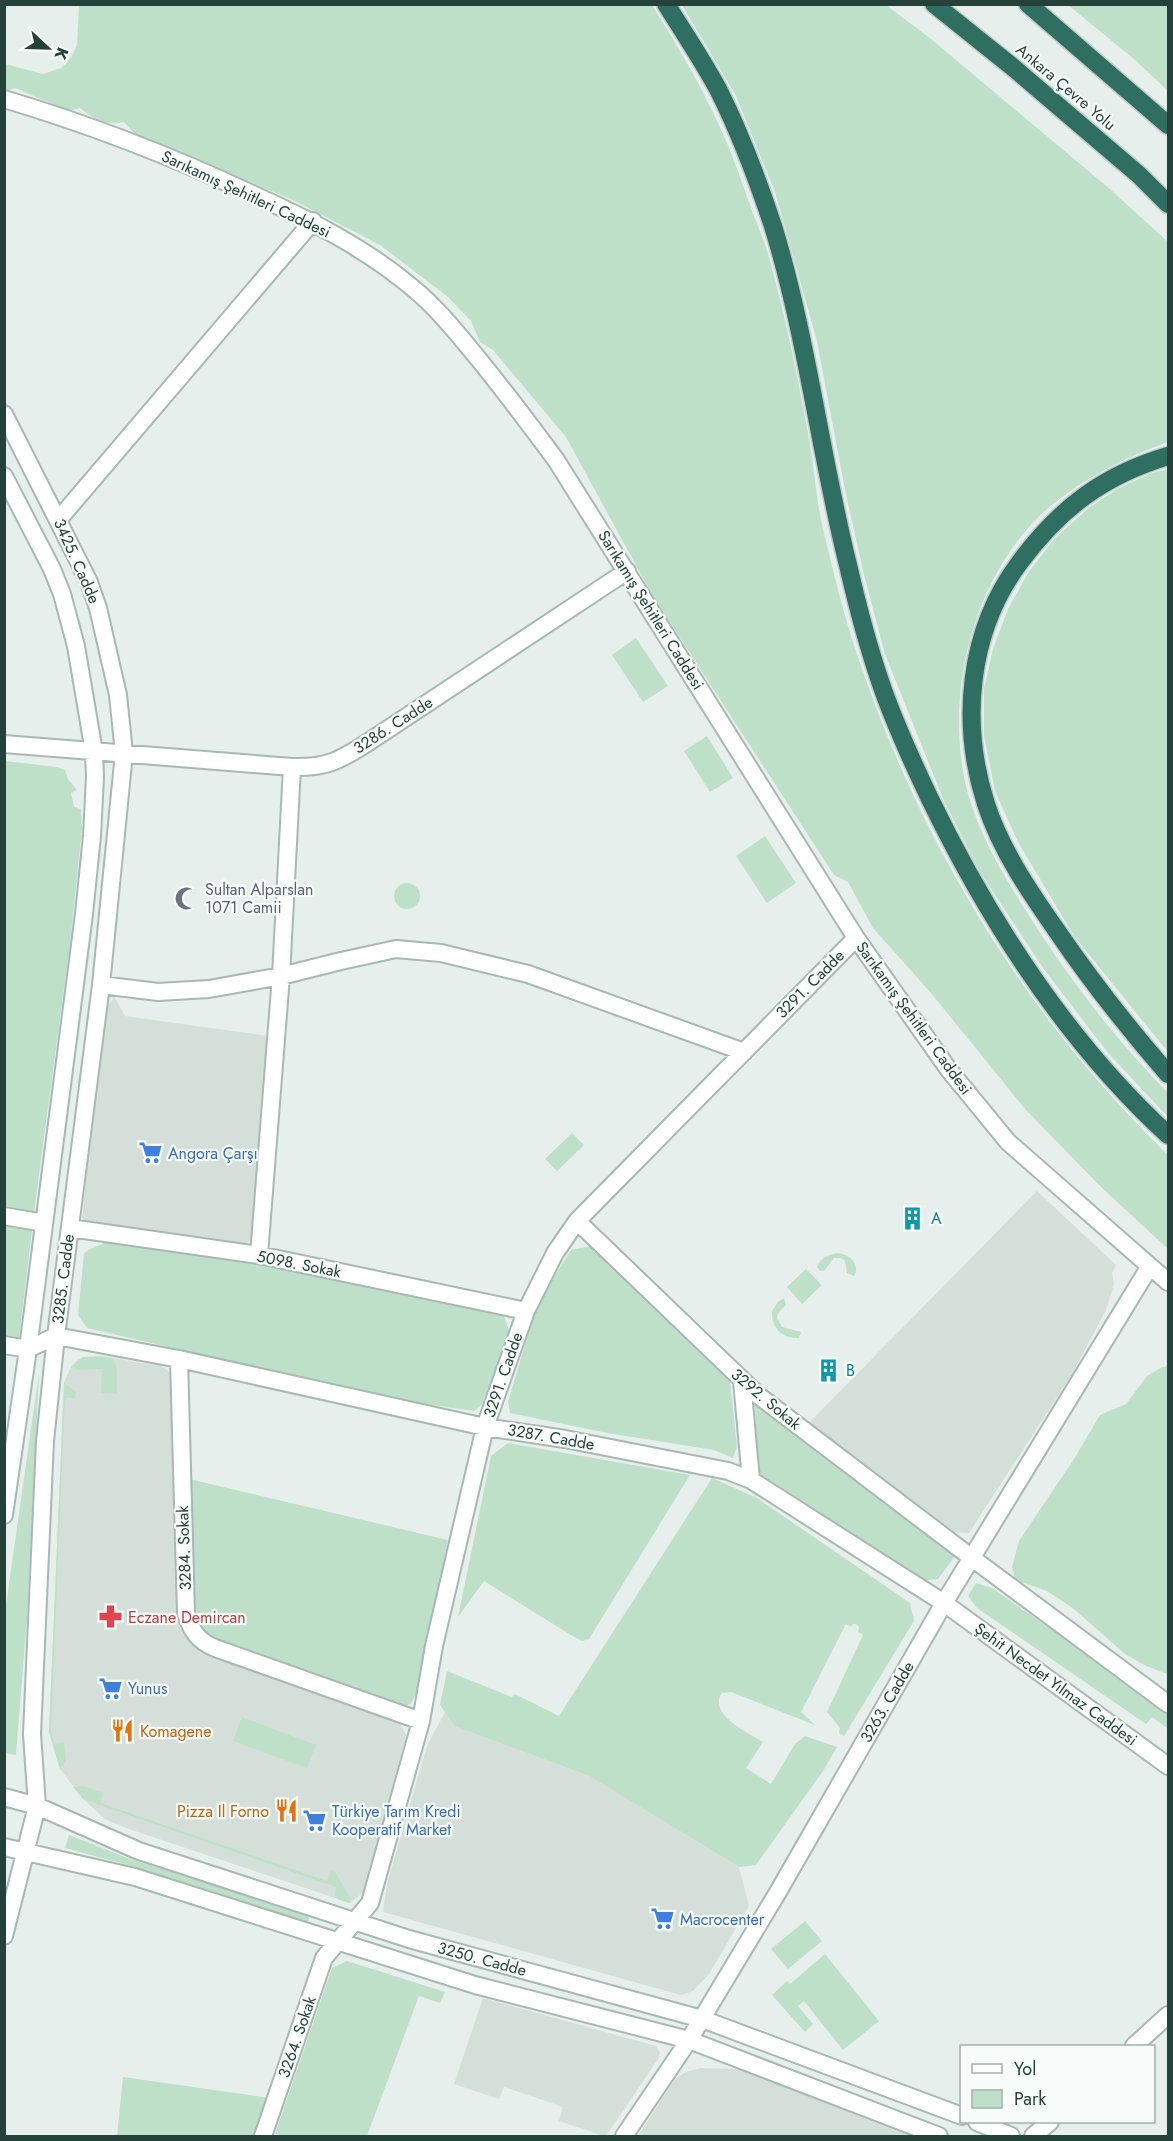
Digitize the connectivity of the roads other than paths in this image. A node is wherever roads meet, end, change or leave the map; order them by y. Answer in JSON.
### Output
{"nodes":[{"id":1,"x":666,"y":4,"type":"edge"},
{"id":2,"x":934,"y":4,"type":"edge"},
{"id":3,"x":1028,"y":4,"type":"edge"},
{"id":4,"x":4,"y":99,"type":"edge"},
{"id":5,"x":1168,"y":125,"type":"edge"},
{"id":6,"x":1168,"y":204,"type":"edge"},
{"id":7,"x":313,"y":221,"type":"junction"},
{"id":8,"x":4,"y":414,"type":"edge"},
{"id":9,"x":1168,"y":456,"type":"edge"},
{"id":10,"x":4,"y":476,"type":"edge"},
{"id":11,"x":59,"y":519,"type":"junction"},
{"id":12,"x":627,"y":571,"type":"junction"},
{"id":13,"x":4,"y":744,"type":"edge"},
{"id":14,"x":94,"y":752,"type":"junction"},
{"id":15,"x":124,"y":753,"type":"junction"},
{"id":16,"x":292,"y":767,"type":"junction"},
{"id":17,"x":856,"y":938,"type":"junction"},
{"id":18,"x":281,"y":976,"type":"junction"},
{"id":19,"x":101,"y":985,"type":"junction"},
{"id":20,"x":744,"y":1052,"type":"junction"},
{"id":21,"x":1168,"y":1074,"type":"edge"},
{"id":22,"x":1168,"y":1136,"type":"edge"},
{"id":23,"x":4,"y":1216,"type":"edge"},
{"id":24,"x":577,"y":1221,"type":"junction"},
{"id":25,"x":44,"y":1224,"type":"junction"},
{"id":26,"x":70,"y":1228,"type":"junction"},
{"id":27,"x":258,"y":1256,"type":"junction"},
{"id":28,"x":1150,"y":1266,"type":"junction"},
{"id":29,"x":1168,"y":1282,"type":"edge"},
{"id":30,"x":526,"y":1311,"type":"junction"},
{"id":31,"x":56,"y":1336,"type":"junction"},
{"id":32,"x":4,"y":1345,"type":"edge"},
{"id":33,"x":28,"y":1349,"type":"junction"},
{"id":34,"x":179,"y":1359,"type":"junction"},
{"id":35,"x":742,"y":1381,"type":"junction"},
{"id":36,"x":485,"y":1426,"type":"junction"},
{"id":37,"x":751,"y":1480,"type":"junction"},
{"id":38,"x":4,"y":1515,"type":"edge"},
{"id":39,"x":972,"y":1558,"type":"junction"},
{"id":40,"x":944,"y":1603,"type":"junction"},
{"id":41,"x":1168,"y":1704,"type":"edge"},
{"id":42,"x":421,"y":1721,"type":"junction"},
{"id":43,"x":1168,"y":1766,"type":"edge"},
{"id":44,"x":4,"y":1797,"type":"edge"},
{"id":45,"x":37,"y":1806,"type":"junction"},
{"id":46,"x":4,"y":1846,"type":"edge"},
{"id":47,"x":27,"y":1852,"type":"junction"},
{"id":48,"x":356,"y":1922,"type":"junction"},
{"id":49,"x":4,"y":1936,"type":"edge"},
{"id":50,"x":339,"y":1942,"type":"junction"},
{"id":51,"x":1168,"y":2015,"type":"edge"},
{"id":52,"x":702,"y":2019,"type":"junction"},
{"id":53,"x":690,"y":2040,"type":"junction"},
{"id":54,"x":1135,"y":2045,"type":"edge"},
{"id":55,"x":960,"y":2115,"type":"edge"},
{"id":56,"x":981,"y":2123,"type":"edge"},
{"id":57,"x":1048,"y":2123,"type":"edge"},
{"id":58,"x":263,"y":2136,"type":"edge"},
{"id":59,"x":624,"y":2136,"type":"edge"},
{"id":60,"x":939,"y":2136,"type":"edge"},
{"id":61,"x":1011,"y":2136,"type":"edge"},
{"id":62,"x":1033,"y":2136,"type":"edge"}],
"edges":[{"from":1,"to":22,"type":"highway"},
{"from":2,"to":6,"type":"highway","name":"Ankara Çevre Yolu"},
{"from":3,"to":5,"type":"highway"},
{"from":4,"to":7,"type":"street","name":"Sarıkamış Şehitleri Caddesi"},
{"from":7,"to":11,"type":"street"},
{"from":7,"to":12,"type":"street","name":"Sarıkamış Şehitleri Caddesi"},
{"from":8,"to":11,"type":"street","name":"3425. Cadde"},
{"from":9,"to":21,"type":"highway"},
{"from":10,"to":14,"type":"street","name":"3425. Cadde"},
{"from":11,"to":15,"type":"street","name":"3425. Cadde"},
{"from":12,"to":16,"type":"street","name":"3286. Cadde"},
{"from":12,"to":17,"type":"street","name":"Sarıkamış Şehitleri Caddesi"},
{"from":13,"to":14,"type":"street","name":"3286. Cadde"},
{"from":14,"to":15,"type":"street","name":"3286. Cadde"},
{"from":14,"to":25,"type":"street","name":"3285. Cadde"},
{"from":15,"to":16,"type":"street","name":"3286. Cadde"},
{"from":15,"to":19,"type":"street","name":"3285. Cadde"},
{"from":16,"to":18,"type":"street"},
{"from":17,"to":20,"type":"street","name":"3291. Cadde"},
{"from":17,"to":28,"type":"street","name":"Sarıkamış Şehitleri Caddesi"},
{"from":18,"to":19,"type":"street"},
{"from":18,"to":20,"type":"street"},
{"from":18,"to":27,"type":"street"},
{"from":19,"to":26,"type":"street","name":"3285. Cadde"},
{"from":20,"to":24,"type":"street","name":"3291. Cadde"},
{"from":23,"to":25,"type":"street"},
{"from":24,"to":30,"type":"street","name":"3291. Cadde"},
{"from":24,"to":35,"type":"street","name":"3292. Sokak"},
{"from":25,"to":33,"type":"street","name":"3285. Cadde"},
{"from":26,"to":27,"type":"street","name":"5098. Sokak"},
{"from":26,"to":31,"type":"street","name":"3285. Cadde"},
{"from":27,"to":30,"type":"street","name":"5098. Sokak"},
{"from":28,"to":29,"type":"street","name":"Sarıkamış Şehitleri Caddesi"},
{"from":28,"to":39,"type":"street","name":"3263. Cadde"},
{"from":30,"to":36,"type":"street","name":"3291. Cadde"},
{"from":31,"to":33,"type":"street"},
{"from":31,"to":34,"type":"street","name":"3287. Cadde"},
{"from":31,"to":45,"type":"street","name":"3285. Cadde"},
{"from":32,"to":33,"type":"street"},
{"from":33,"to":38,"type":"street","name":"3285. Cadde"},
{"from":34,"to":36,"type":"street","name":"3287. Cadde"},
{"from":34,"to":42,"type":"street","name":"3284. Sokak"},
{"from":35,"to":37,"type":"street"},
{"from":35,"to":39,"type":"street","name":"3292. Sokak"},
{"from":36,"to":37,"type":"street","name":"3287. Cadde"},
{"from":36,"to":42,"type":"street","name":"3291. Cadde"},
{"from":37,"to":40,"type":"street","name":"3287. Cadde"},
{"from":39,"to":40,"type":"street","name":"3263. Cadde"},
{"from":39,"to":41,"type":"street"},
{"from":40,"to":43,"type":"street","name":"Şehit Necdet Yılmaz Caddesi"},
{"from":40,"to":52,"type":"street","name":"3263. Cadde"},
{"from":42,"to":48,"type":"street","name":"3291. Cadde"},
{"from":44,"to":45,"type":"street","name":"3250. Cadde"},
{"from":45,"to":47,"type":"street","name":"3285. Cadde"},
{"from":45,"to":48,"type":"street","name":"3250. Cadde"},
{"from":46,"to":47,"type":"street","name":"3250. Cadde"},
{"from":47,"to":49,"type":"street","name":"3285. Cadde"},
{"from":47,"to":50,"type":"street","name":"3250. Cadde"},
{"from":48,"to":50,"type":"street","name":"3264. Sokak"},
{"from":48,"to":52,"type":"street","name":"3250. Cadde"},
{"from":50,"to":53,"type":"street","name":"3250. Cadde"},
{"from":50,"to":58,"type":"street","name":"3264. Sokak"},
{"from":51,"to":54,"type":"street"},
{"from":52,"to":53,"type":"street","name":"3263. Cadde"},
{"from":52,"to":55,"type":"street","name":"3250. Cadde"},
{"from":53,"to":59,"type":"street","name":"3263. Cadde"},
{"from":53,"to":60,"type":"street","name":"3250. Cadde"},
{"from":56,"to":61,"type":"street"},
{"from":57,"to":62,"type":"street"}]}
